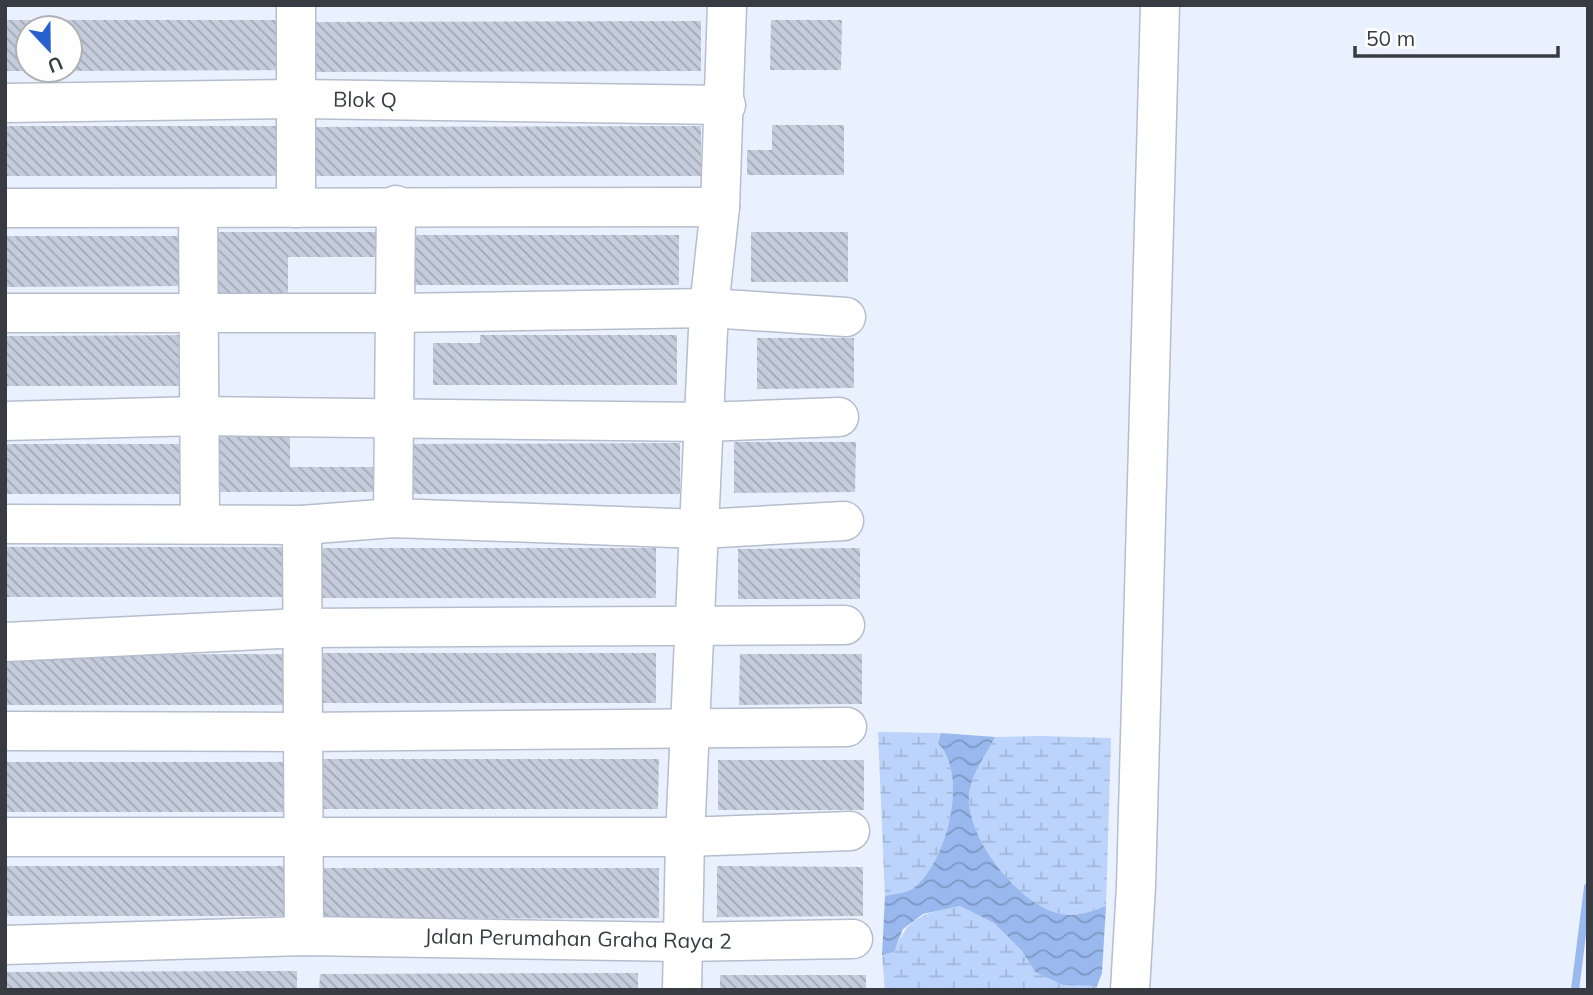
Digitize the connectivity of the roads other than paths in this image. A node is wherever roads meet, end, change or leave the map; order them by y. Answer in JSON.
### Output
{"nodes":[{"id":1,"x":296,"y":5,"type":"edge"},
{"id":2,"x":727,"y":5,"type":"edge"},
{"id":3,"x":1160,"y":5,"type":"edge"},
{"id":4,"x":298,"y":99,"type":"junction"},
{"id":5,"x":5,"y":103,"type":"edge"},
{"id":6,"x":726,"y":105,"type":"junction"},
{"id":7,"x":396,"y":205,"type":"junction"},
{"id":8,"x":720,"y":207,"type":"junction"},
{"id":9,"x":5,"y":208,"type":"edge"},
{"id":10,"x":296,"y":208,"type":"junction"},
{"id":11,"x":198,"y":210,"type":"junction"},
{"id":12,"x":709,"y":308,"type":"junction"},
{"id":13,"x":200,"y":311,"type":"junction"},
{"id":14,"x":5,"y":313,"type":"edge"},
{"id":15,"x":397,"y":313,"type":"junction"},
{"id":16,"x":846,"y":317,"type":"dead end"},
{"id":17,"x":199,"y":416,"type":"junction"},
{"id":18,"x":394,"y":416,"type":"junction"},
{"id":19,"x":839,"y":417,"type":"dead end"},
{"id":20,"x":5,"y":421,"type":"edge"},
{"id":21,"x":705,"y":422,"type":"junction"},
{"id":22,"x":393,"y":518,"type":"junction"},
{"id":23,"x":844,"y":521,"type":"dead end"},
{"id":24,"x":200,"y":523,"type":"junction"},
{"id":25,"x":5,"y":524,"type":"edge"},
{"id":26,"x":302,"y":525,"type":"junction"},
{"id":27,"x":701,"y":528,"type":"junction"},
{"id":28,"x":845,"y":625,"type":"dead end"},
{"id":29,"x":696,"y":627,"type":"junction"},
{"id":30,"x":301,"y":628,"type":"junction"},
{"id":31,"x":5,"y":642,"type":"edge"},
{"id":32,"x":847,"y":727,"type":"dead end"},
{"id":33,"x":690,"y":730,"type":"junction"},
{"id":34,"x":5,"y":731,"type":"edge"},
{"id":35,"x":302,"y":733,"type":"junction"},
{"id":36,"x":850,"y":831,"type":"dead end"},
{"id":37,"x":304,"y":836,"type":"junction"},
{"id":38,"x":5,"y":837,"type":"edge"},
{"id":39,"x":685,"y":837,"type":"junction"},
{"id":40,"x":304,"y":936,"type":"junction"},
{"id":41,"x":853,"y":939,"type":"dead end"},
{"id":42,"x":682,"y":942,"type":"junction"},
{"id":43,"x":5,"y":945,"type":"edge"},
{"id":44,"x":682,"y":990,"type":"edge"},
{"id":45,"x":1130,"y":990,"type":"edge"}],
"edges":[{"from":1,"to":4,"type":"street"},
{"from":2,"to":6,"type":"street"},
{"from":3,"to":45,"type":"street"},
{"from":4,"to":5,"type":"street","name":"Blok Q"},
{"from":4,"to":6,"type":"street","name":"Blok Q"},
{"from":4,"to":10,"type":"street"},
{"from":6,"to":8,"type":"street"},
{"from":7,"to":8,"type":"street"},
{"from":7,"to":10,"type":"street"},
{"from":7,"to":15,"type":"street"},
{"from":8,"to":12,"type":"street"},
{"from":9,"to":11,"type":"street"},
{"from":10,"to":11,"type":"street"},
{"from":11,"to":13,"type":"street"},
{"from":12,"to":15,"type":"street"},
{"from":12,"to":16,"type":"street"},
{"from":12,"to":21,"type":"street"},
{"from":13,"to":14,"type":"street"},
{"from":13,"to":15,"type":"street"},
{"from":13,"to":17,"type":"street"},
{"from":15,"to":18,"type":"street"},
{"from":17,"to":18,"type":"street"},
{"from":17,"to":20,"type":"street"},
{"from":17,"to":24,"type":"street"},
{"from":18,"to":21,"type":"street"},
{"from":18,"to":22,"type":"street"},
{"from":19,"to":21,"type":"street"},
{"from":21,"to":27,"type":"street"},
{"from":22,"to":26,"type":"street"},
{"from":22,"to":27,"type":"street"},
{"from":23,"to":27,"type":"street"},
{"from":24,"to":25,"type":"street"},
{"from":24,"to":26,"type":"street"},
{"from":26,"to":30,"type":"street"},
{"from":27,"to":29,"type":"street"},
{"from":28,"to":29,"type":"street"},
{"from":29,"to":30,"type":"street"},
{"from":29,"to":33,"type":"street"},
{"from":30,"to":31,"type":"street"},
{"from":30,"to":35,"type":"street"},
{"from":32,"to":33,"type":"street"},
{"from":33,"to":35,"type":"street"},
{"from":33,"to":39,"type":"street"},
{"from":34,"to":35,"type":"street"},
{"from":35,"to":37,"type":"street"},
{"from":36,"to":39,"type":"street"},
{"from":37,"to":38,"type":"street"},
{"from":37,"to":39,"type":"street"},
{"from":37,"to":40,"type":"street"},
{"from":39,"to":42,"type":"street"},
{"from":40,"to":42,"type":"street","name":"Jalan Perumahan Graha Raya 2"},
{"from":40,"to":43,"type":"street","name":"Jalan Perumahan Graha Raya 2"},
{"from":41,"to":42,"type":"street","name":"Jalan Perumahan Graha Raya 2"},
{"from":42,"to":44,"type":"street"}]}
